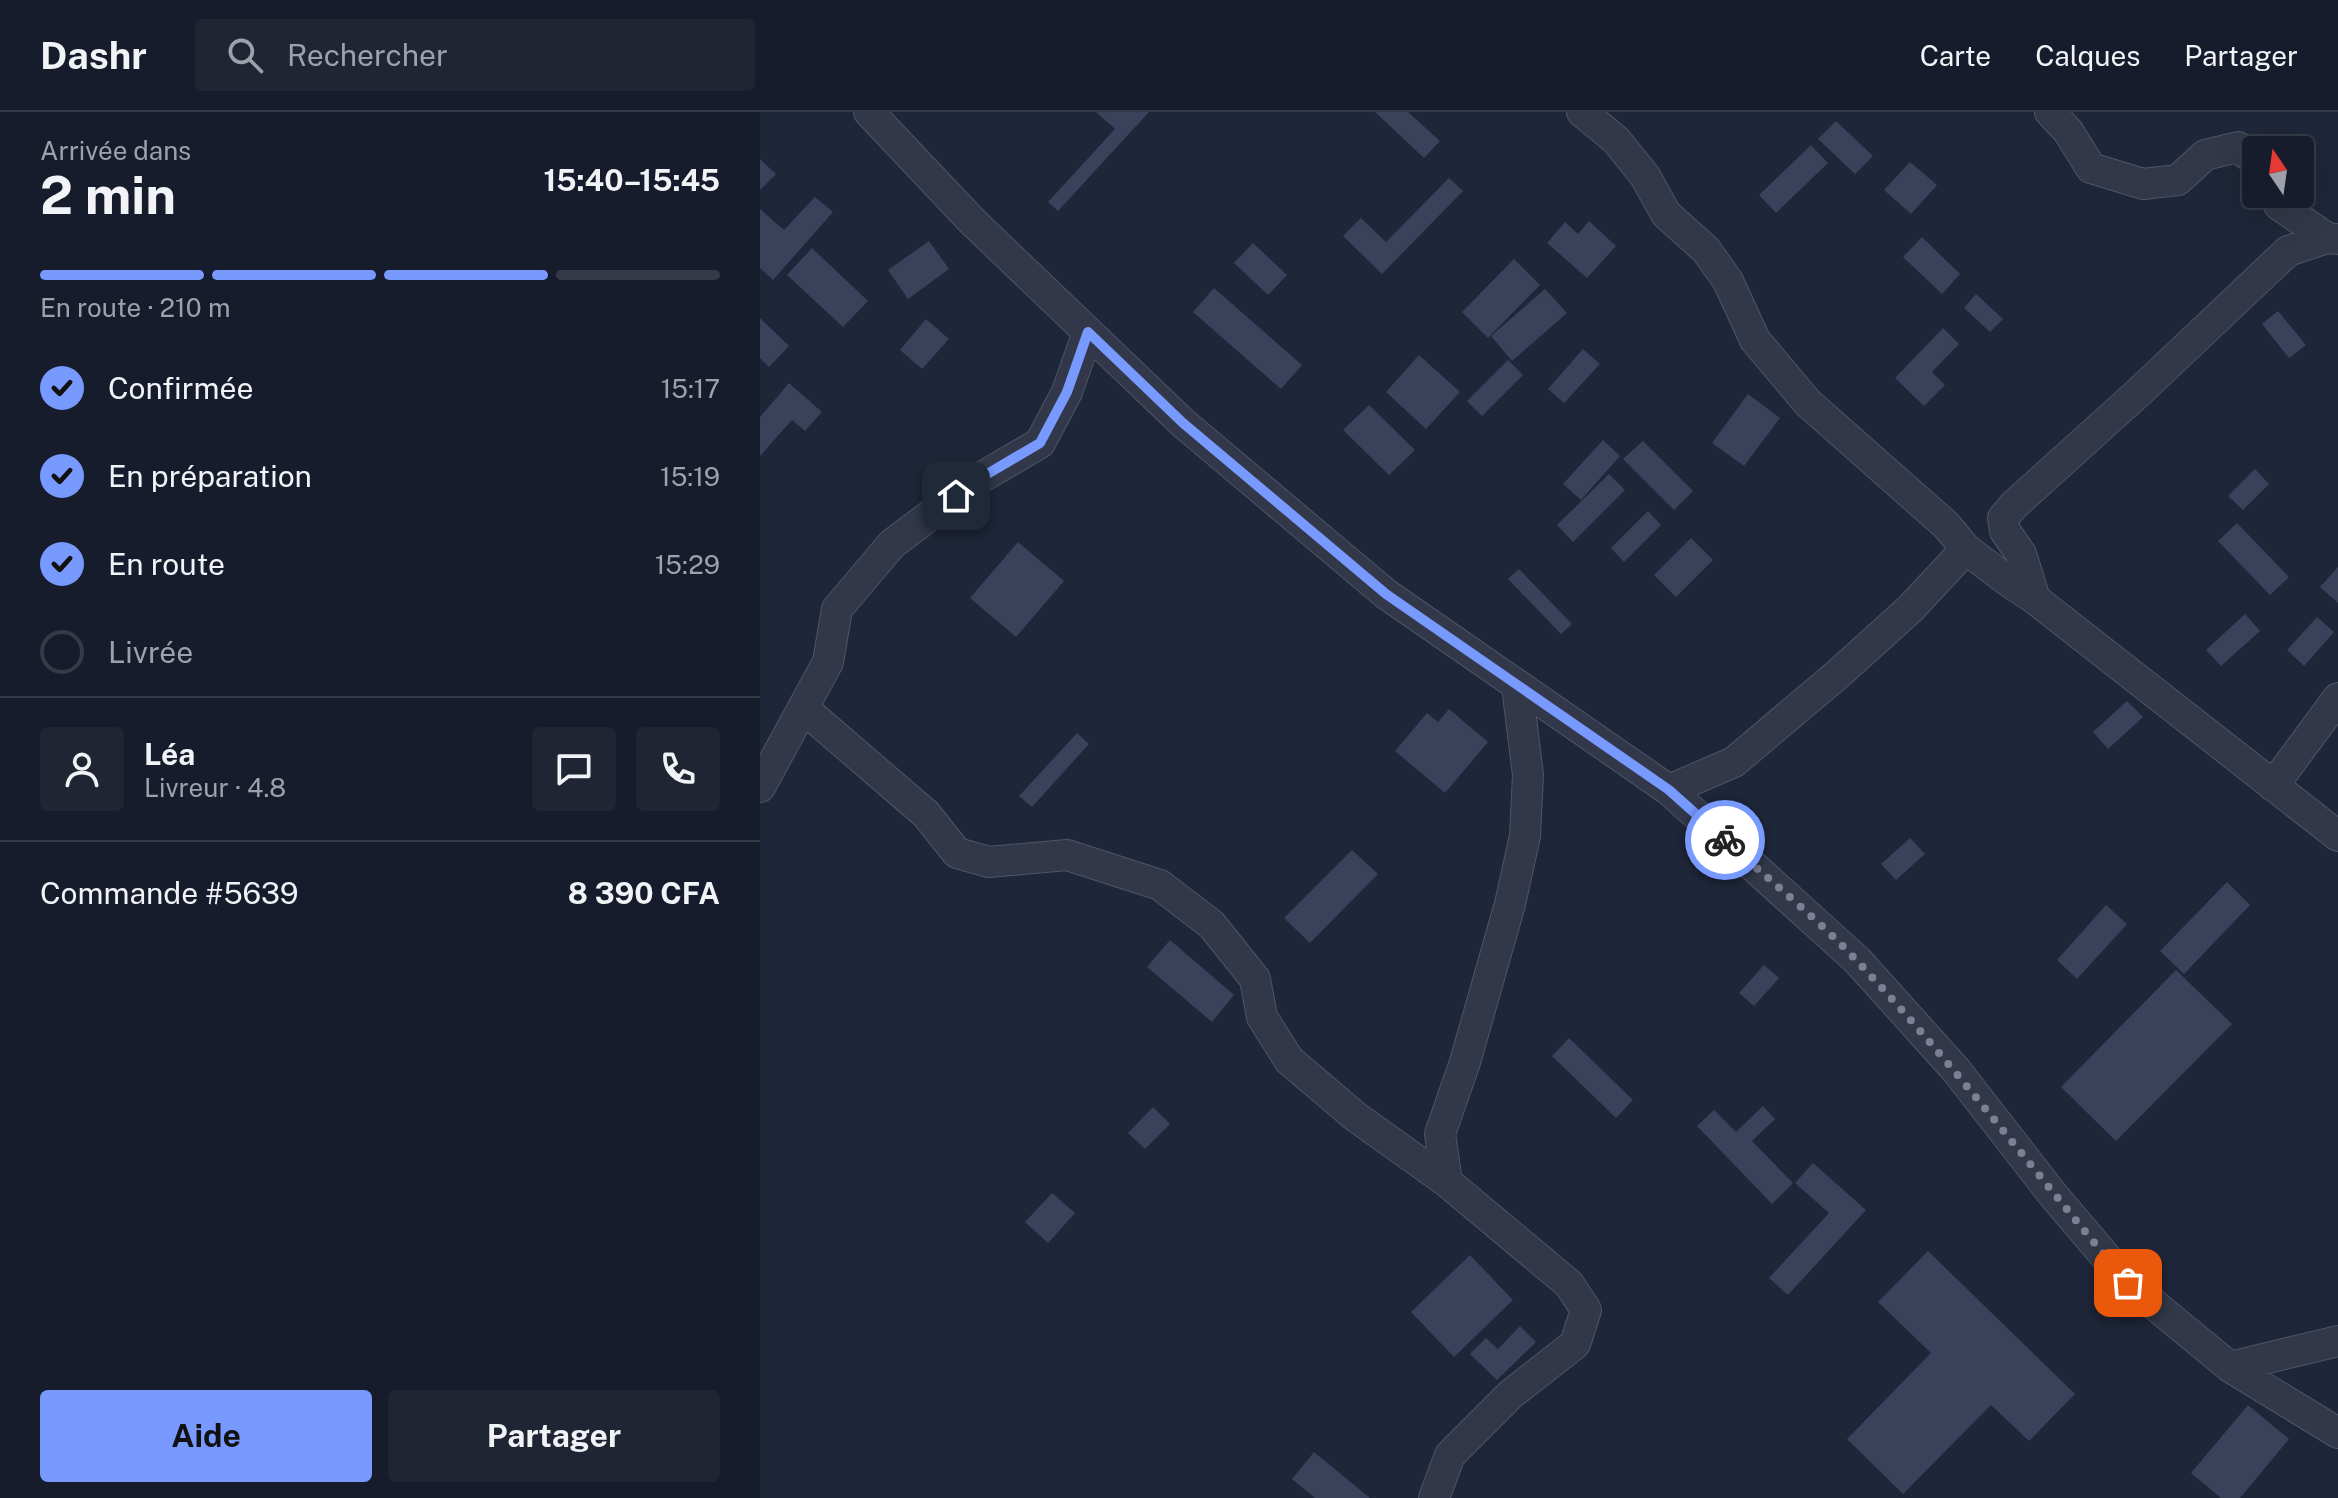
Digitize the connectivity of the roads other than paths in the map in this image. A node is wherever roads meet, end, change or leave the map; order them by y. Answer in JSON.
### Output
{"nodes":[{"id":1,"x":869,"y":112,"type":"edge"},
{"id":2,"x":1582,"y":112,"type":"edge"},
{"id":3,"x":2050,"y":112,"type":"edge"},
{"id":4,"x":2242,"y":150,"type":"edge"},
{"id":5,"x":2284,"y":208,"type":"edge"},
{"id":6,"x":2332,"y":238,"type":"edge"},
{"id":7,"x":1088,"y":332,"type":"junction"},
{"id":8,"x":1966,"y":549,"type":"junction"},
{"id":9,"x":2035,"y":599,"type":"junction"},
{"id":10,"x":1517,"y":686,"type":"junction"},
{"id":11,"x":2338,"y":698,"type":"edge"},
{"id":12,"x":804,"y":709,"type":"junction"},
{"id":13,"x":2273,"y":786,"type":"junction"},
{"id":14,"x":760,"y":787,"type":"edge"},
{"id":15,"x":1669,"y":790,"type":"junction"},
{"id":16,"x":2338,"y":836,"type":"edge"},
{"id":17,"x":1447,"y":1182,"type":"junction"},
{"id":18,"x":2338,"y":1341,"type":"edge"},
{"id":19,"x":2230,"y":1367,"type":"junction"},
{"id":20,"x":2338,"y":1433,"type":"edge"},
{"id":21,"x":1434,"y":1498,"type":"edge"}],
"edges":[{"from":1,"to":7,"type":"street"},
{"from":2,"to":8,"type":"street"},
{"from":3,"to":4,"type":"street"},
{"from":5,"to":6,"type":"street"},
{"from":6,"to":9,"type":"street"},
{"from":7,"to":10,"type":"street"},
{"from":7,"to":12,"type":"street"},
{"from":8,"to":9,"type":"street"},
{"from":8,"to":15,"type":"street"},
{"from":9,"to":13,"type":"street"},
{"from":10,"to":15,"type":"street"},
{"from":10,"to":17,"type":"street"},
{"from":11,"to":13,"type":"street"},
{"from":12,"to":14,"type":"street"},
{"from":12,"to":17,"type":"street"},
{"from":13,"to":16,"type":"street"},
{"from":15,"to":19,"type":"street"},
{"from":17,"to":21,"type":"street"},
{"from":18,"to":19,"type":"street"},
{"from":19,"to":20,"type":"street"}]}
